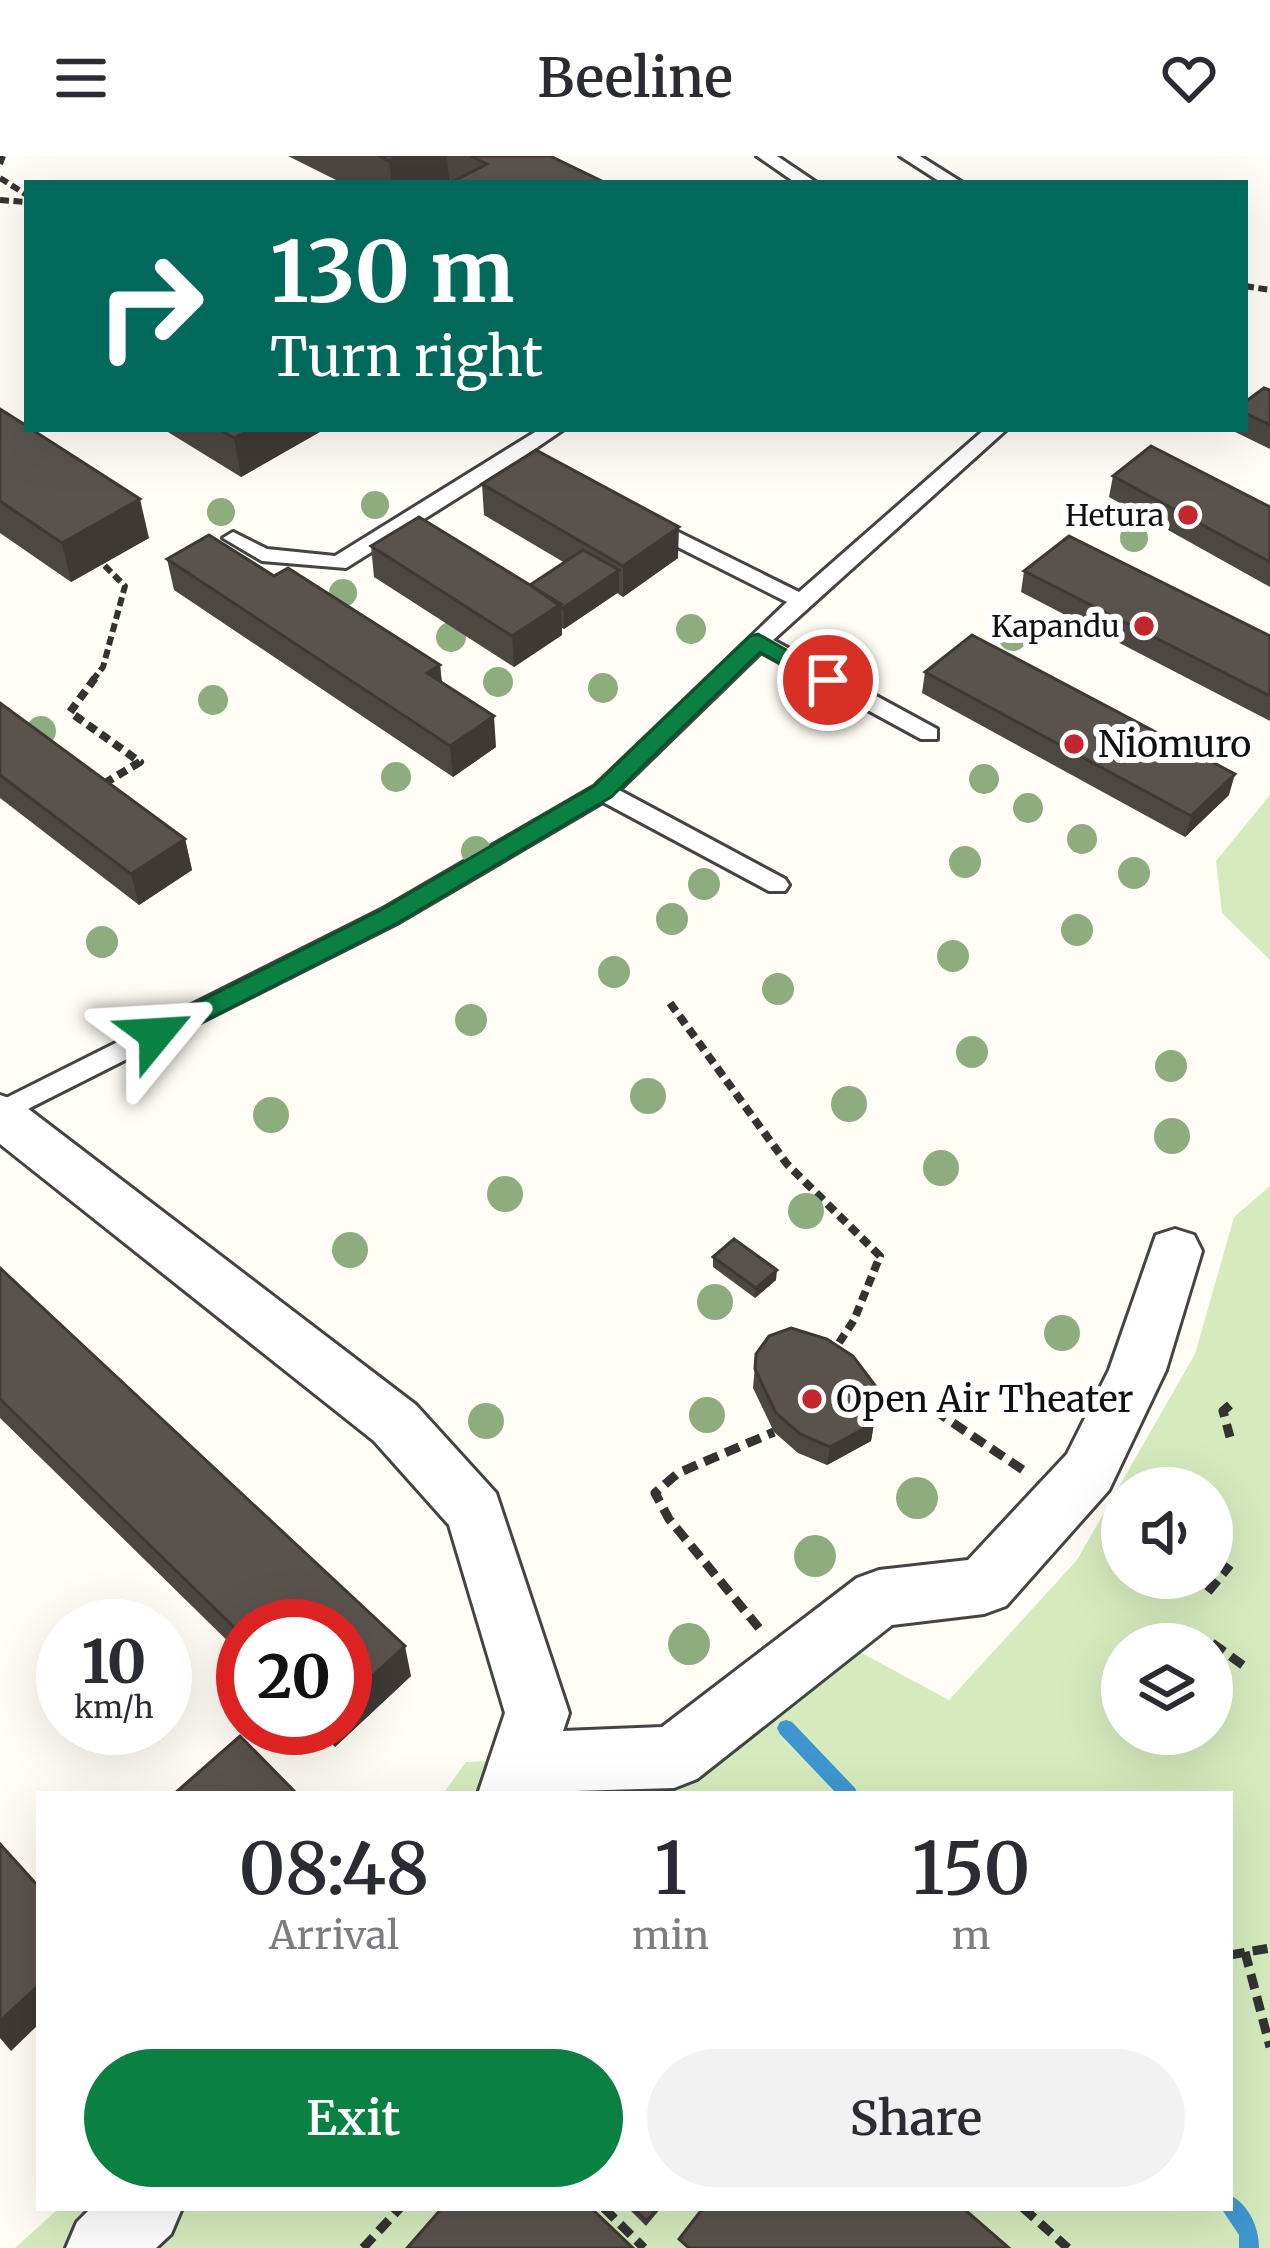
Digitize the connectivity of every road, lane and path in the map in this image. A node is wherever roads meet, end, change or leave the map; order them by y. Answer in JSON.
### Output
{"nodes":[{"id":1,"x":765,"y":156,"type":"edge"},
{"id":2,"x":908,"y":156,"type":"edge"},
{"id":3,"x":803,"y":180,"type":"edge"},
{"id":4,"x":949,"y":180,"type":"edge"},
{"id":5,"x":549,"y":432,"type":"edge"},
{"id":6,"x":994,"y":432,"type":"edge"},
{"id":7,"x":512,"y":455,"type":"junction"},
{"id":8,"x":574,"y":487,"type":"edge"},
{"id":9,"x":635,"y":518,"type":"edge"},
{"id":10,"x":233,"y":538,"type":"dead end"},
{"id":11,"x":103,"y":564,"type":"edge"},
{"id":12,"x":801,"y":601,"type":"junction"},
{"id":13,"x":758,"y":641,"type":"junction"},
{"id":14,"x":929,"y":734,"type":"dead end"},
{"id":15,"x":603,"y":792,"type":"junction"},
{"id":16,"x":89,"y":793,"type":"edge"},
{"id":17,"x":777,"y":885,"type":"dead end"},
{"id":18,"x":670,"y":1003,"type":"dead end"},
{"id":19,"x":0,"y":1114,"type":"edge"},
{"id":20,"x":1175,"y":1251,"type":"dead end"},
{"id":21,"x":824,"y":1358,"type":"edge"},
{"id":22,"x":861,"y":1390,"type":"edge"},
{"id":23,"x":1230,"y":1405,"type":"dead end"},
{"id":24,"x":774,"y":1432,"type":"edge"},
{"id":25,"x":1230,"y":1437,"type":"dead end"},
{"id":26,"x":1063,"y":1500,"type":"junction"},
{"id":27,"x":1233,"y":1658,"type":"edge"},
{"id":28,"x":790,"y":1666,"type":"junction"},
{"id":29,"x":1244,"y":1666,"type":"dead end"},
{"id":30,"x":516,"y":1779,"type":"edge"},
{"id":31,"x":1270,"y":1948,"type":"edge"},
{"id":32,"x":1244,"y":1952,"type":"junction"},
{"id":33,"x":1233,"y":1954,"type":"edge"},
{"id":34,"x":1270,"y":2047,"type":"edge"},
{"id":35,"x":142,"y":2211,"type":"edge"},
{"id":36,"x":397,"y":2211,"type":"edge"},
{"id":37,"x":607,"y":2211,"type":"edge"},
{"id":38,"x":1025,"y":2211,"type":"edge"},
{"id":39,"x":103,"y":2248,"type":"edge"},
{"id":40,"x":363,"y":2248,"type":"edge"},
{"id":41,"x":644,"y":2248,"type":"edge"},
{"id":42,"x":1068,"y":2248,"type":"edge"}],
"edges":[{"from":1,"to":3,"type":"lane"},
{"from":2,"to":4,"type":"lane"},
{"from":5,"to":7,"type":"lane"},
{"from":6,"to":12,"type":"lane"},
{"from":7,"to":8,"type":"lane"},
{"from":7,"to":10,"type":"lane"},
{"from":9,"to":12,"type":"lane"},
{"from":11,"to":16,"type":"path"},
{"from":12,"to":13,"type":"lane"},
{"from":13,"to":14,"type":"lane"},
{"from":13,"to":15,"type":"lane"},
{"from":15,"to":17,"type":"lane"},
{"from":15,"to":19,"type":"lane"},
{"from":18,"to":21,"type":"path"},
{"from":19,"to":30,"type":"street"},
{"from":20,"to":26,"type":"street"},
{"from":22,"to":26,"type":"path"},
{"from":23,"to":25,"type":"path"},
{"from":24,"to":28,"type":"path"},
{"from":26,"to":28,"type":"street"},
{"from":27,"to":29,"type":"path"},
{"from":28,"to":30,"type":"street"},
{"from":31,"to":32,"type":"path"},
{"from":32,"to":33,"type":"path"},
{"from":32,"to":34,"type":"path"},
{"from":35,"to":39,"type":"street"},
{"from":36,"to":40,"type":"path"},
{"from":37,"to":41,"type":"path"},
{"from":38,"to":42,"type":"path"}]}
